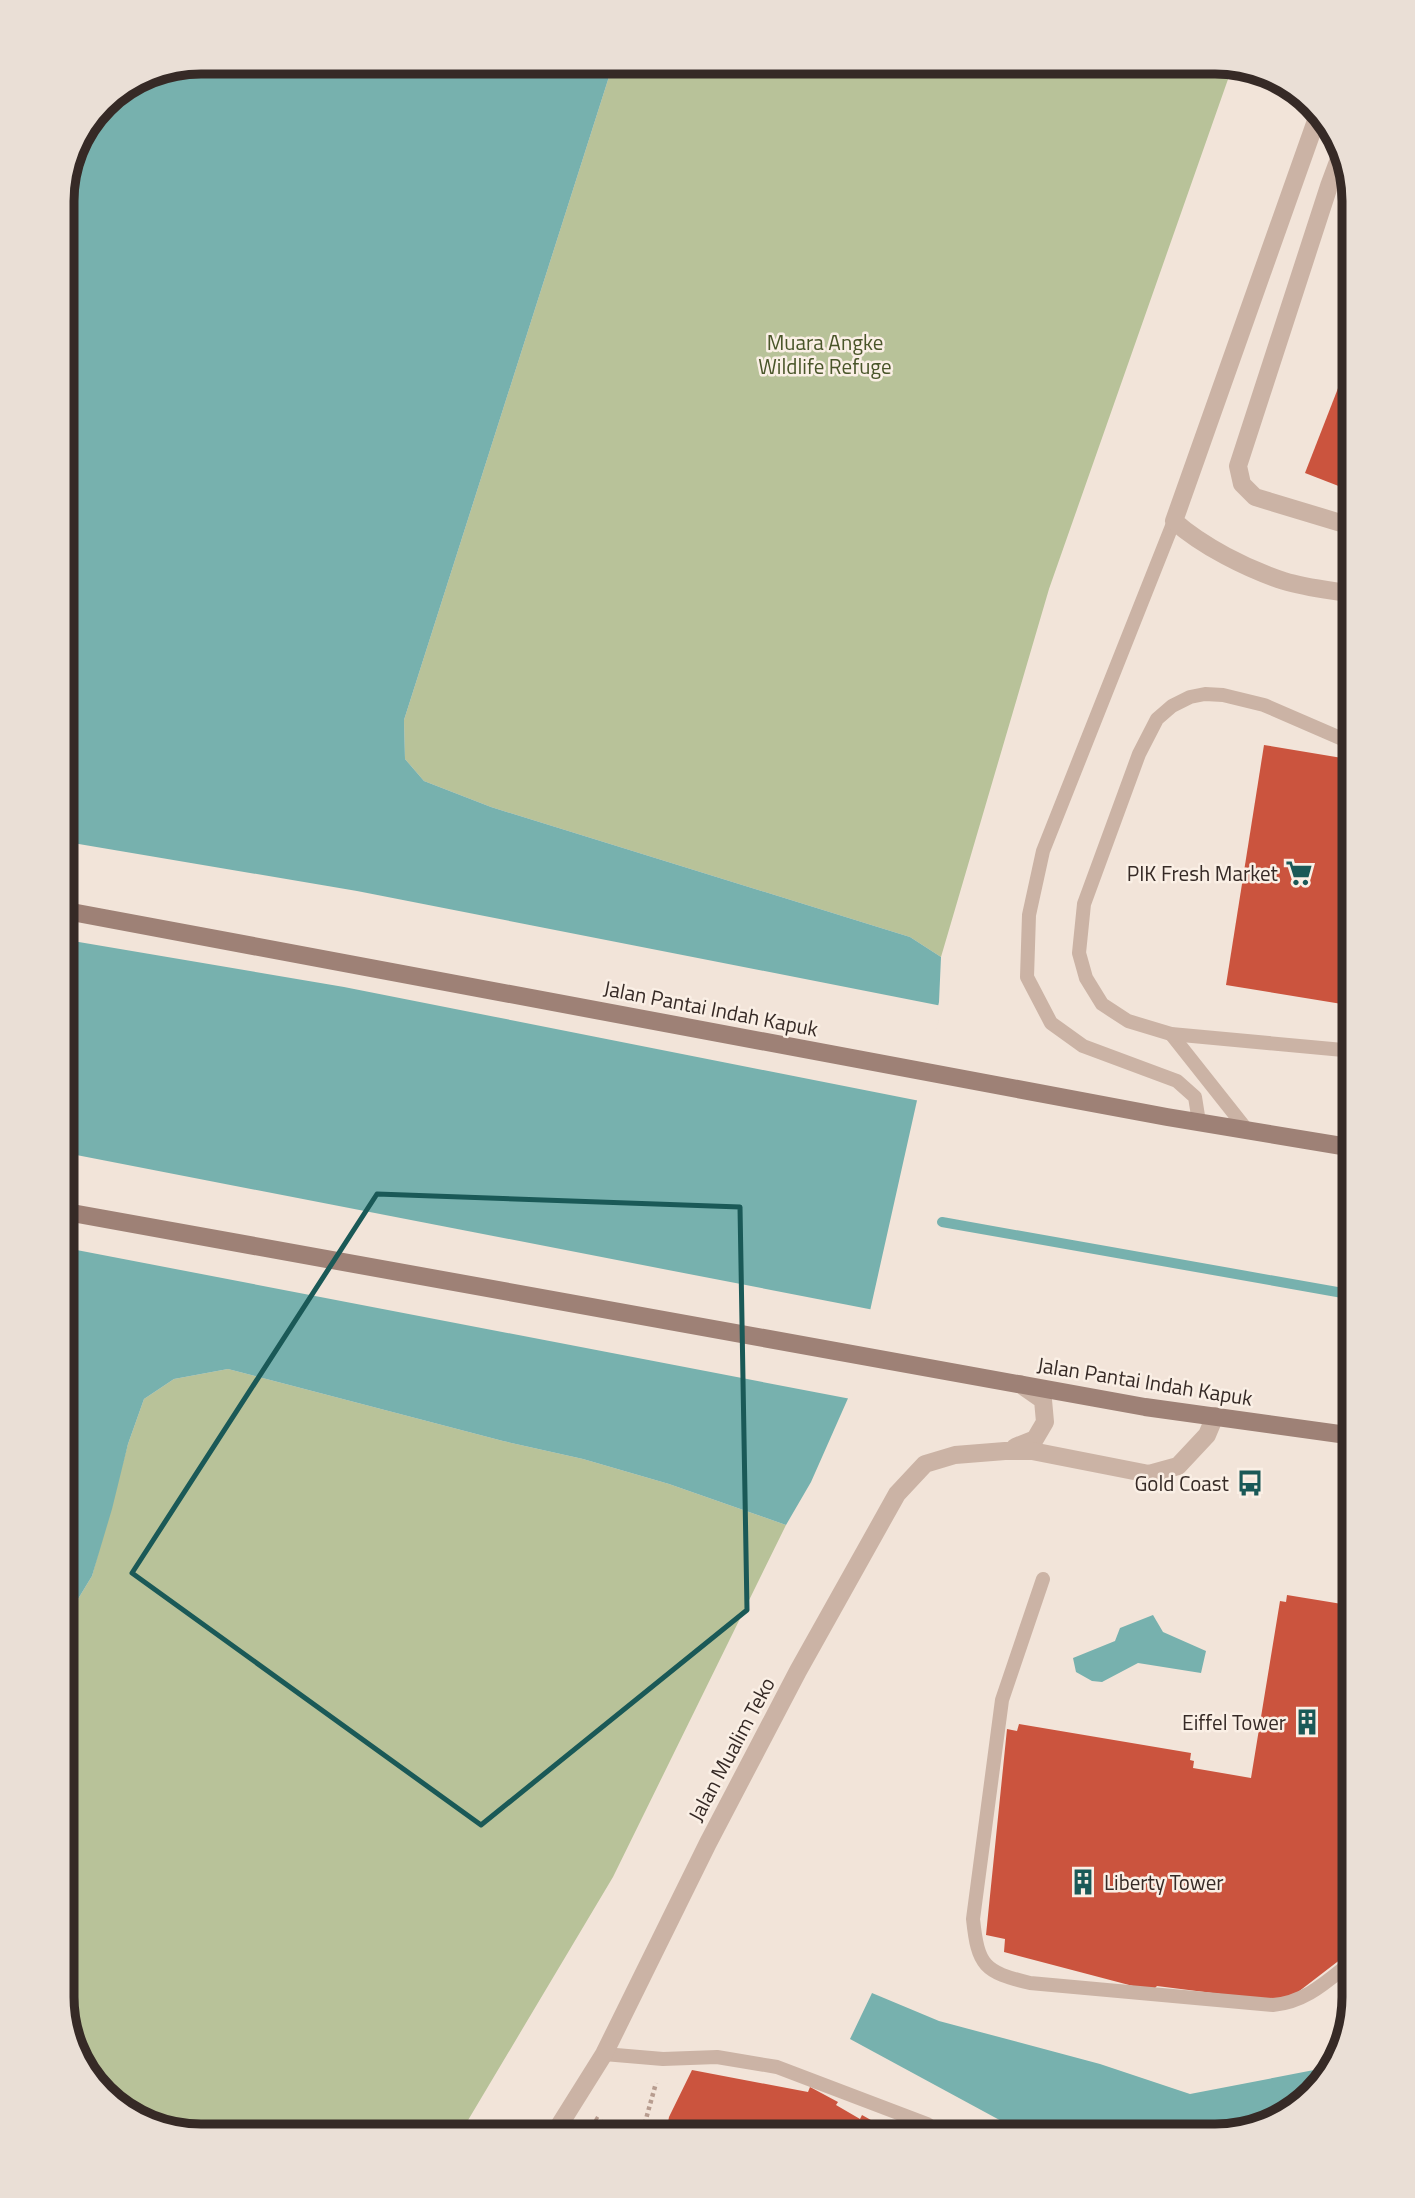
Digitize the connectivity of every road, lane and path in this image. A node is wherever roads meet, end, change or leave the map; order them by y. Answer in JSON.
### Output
{"nodes":[{"id":1,"x":1315,"y":123,"type":"edge"},
{"id":2,"x":1336,"y":166,"type":"edge"},
{"id":3,"x":1174,"y":521,"type":"junction"},
{"id":4,"x":1341,"y":523,"type":"edge"},
{"id":5,"x":1341,"y":592,"type":"edge"},
{"id":6,"x":1341,"y":738,"type":"edge"},
{"id":7,"x":74,"y":912,"type":"edge"},
{"id":8,"x":1171,"y":1034,"type":"junction"},
{"id":9,"x":1341,"y":1050,"type":"edge"},
{"id":10,"x":1199,"y":1122,"type":"junction"},
{"id":11,"x":1247,"y":1130,"type":"junction"},
{"id":12,"x":1341,"y":1146,"type":"edge"},
{"id":13,"x":74,"y":1213,"type":"edge"},
{"id":14,"x":1020,"y":1384,"type":"junction"},
{"id":15,"x":1214,"y":1416,"type":"junction"},
{"id":16,"x":1341,"y":1434,"type":"edge"},
{"id":17,"x":1005,"y":1451,"type":"junction"},
{"id":18,"x":1043,"y":1579,"type":"dead end"},
{"id":19,"x":1341,"y":1970,"type":"edge"},
{"id":20,"x":604,"y":2054,"type":"junction"},
{"id":21,"x":663,"y":2059,"type":"junction"},
{"id":22,"x":573,"y":2105,"type":"junction"},
{"id":23,"x":561,"y":2124,"type":"edge"},
{"id":24,"x":605,"y":2124,"type":"edge"},
{"id":25,"x":645,"y":2124,"type":"edge"},
{"id":26,"x":927,"y":2124,"type":"edge"}],
"edges":[{"from":1,"to":3,"type":"street"},
{"from":2,"to":4,"type":"street"},
{"from":3,"to":5,"type":"street"},
{"from":3,"to":10,"type":"lane"},
{"from":6,"to":8,"type":"lane"},
{"from":7,"to":10,"type":"main road","name":"Jalan Pantai Indah Kapuk"},
{"from":8,"to":9,"type":"lane"},
{"from":8,"to":11,"type":"lane"},
{"from":10,"to":11,"type":"main road","name":"Jalan Pantai Indah Kapuk"},
{"from":11,"to":12,"type":"main road","name":"Jalan Pantai Indah Kapuk"},
{"from":13,"to":14,"type":"main road","name":"Jalan Pantai Indah Kapuk"},
{"from":14,"to":15,"type":"main road","name":"Jalan Pantai Indah Kapuk"},
{"from":14,"to":17,"type":"street","name":"Jalan Mualim Teko"},
{"from":15,"to":16,"type":"main road","name":"Jalan Pantai Indah Kapuk"},
{"from":15,"to":17,"type":"street","name":"Jalan Mualim Teko"},
{"from":17,"to":20,"type":"street","name":"Jalan Mualim Teko"},
{"from":18,"to":19,"type":"lane"},
{"from":20,"to":21,"type":"lane"},
{"from":20,"to":22,"type":"street","name":"Jalan Mualim Teko"},
{"from":21,"to":25,"type":"path"},
{"from":21,"to":26,"type":"lane"},
{"from":22,"to":23,"type":"street","name":"Jalan Mualim Teko"},
{"from":22,"to":24,"type":"path"}]}
